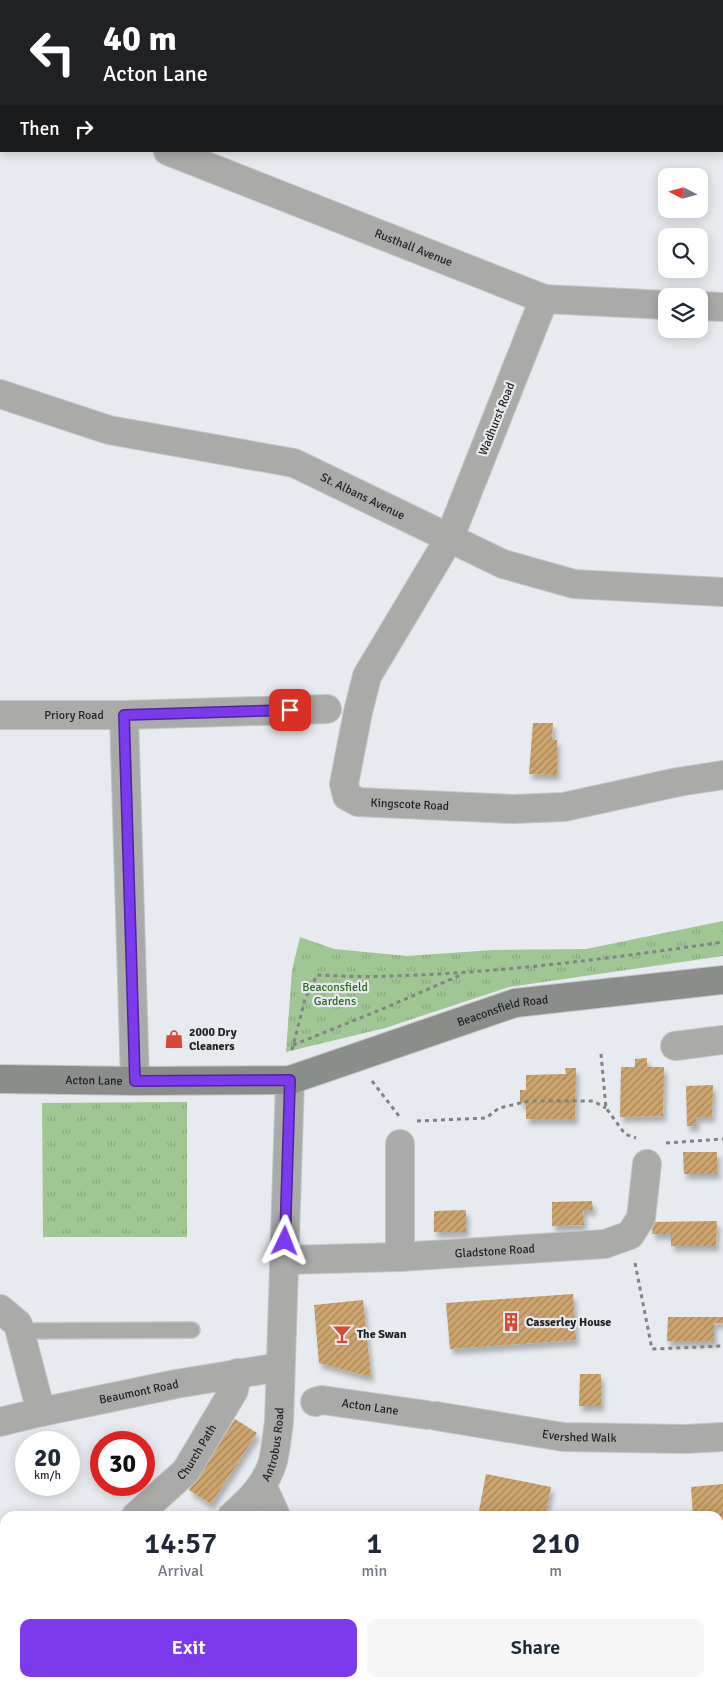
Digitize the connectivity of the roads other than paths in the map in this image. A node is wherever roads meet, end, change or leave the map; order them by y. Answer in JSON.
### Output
{"nodes":[{"id":1,"x":171,"y":152,"type":"edge"},
{"id":2,"x":544,"y":300,"type":"junction"},
{"id":3,"x":658,"y":304,"type":"edge"},
{"id":4,"x":708,"y":306,"type":"edge"},
{"id":5,"x":723,"y":307,"type":"edge"},
{"id":6,"x":0,"y":394,"type":"edge"},
{"id":7,"x":450,"y":539,"type":"junction"},
{"id":8,"x":723,"y":592,"type":"edge"},
{"id":9,"x":327,"y":709,"type":"dead end"},
{"id":10,"x":0,"y":715,"type":"edge"},
{"id":11,"x":124,"y":715,"type":"junction"},
{"id":12,"x":723,"y":775,"type":"edge"},
{"id":13,"x":723,"y":980,"type":"edge"},
{"id":14,"x":723,"y":1040,"type":"edge"},
{"id":15,"x":675,"y":1046,"type":"dead end"},
{"id":16,"x":0,"y":1079,"type":"edge"},
{"id":17,"x":290,"y":1080,"type":"junction"},
{"id":18,"x":135,"y":1081,"type":"junction"},
{"id":19,"x":405,"y":1129,"type":"road end"},
{"id":20,"x":647,"y":1154,"type":"road end"},
{"id":21,"x":400,"y":1256,"type":"junction"},
{"id":22,"x":284,"y":1260,"type":"junction"},
{"id":23,"x":0,"y":1309,"type":"edge"},
{"id":24,"x":192,"y":1330,"type":"dead end"},
{"id":25,"x":20,"y":1331,"type":"junction"},
{"id":26,"x":280,"y":1367,"type":"junction"},
{"id":27,"x":237,"y":1373,"type":"junction"},
{"id":28,"x":315,"y":1402,"type":"dead end"},
{"id":29,"x":41,"y":1412,"type":"junction"},
{"id":30,"x":432,"y":1415,"type":"joint"},
{"id":31,"x":0,"y":1422,"type":"edge"},
{"id":32,"x":723,"y":1437,"type":"edge"},
{"id":33,"x":262,"y":1485,"type":"junction"},
{"id":34,"x":150,"y":1511,"type":"edge"},
{"id":35,"x":238,"y":1511,"type":"edge"},
{"id":36,"x":274,"y":1511,"type":"edge"}],
"edges":[{"from":1,"to":2,"type":"street","name":"Rusthall Avenue"},
{"from":2,"to":3,"type":"street","name":"Rusthall Avenue"},
{"from":2,"to":7,"type":"street","name":"Wadhurst Road"},
{"from":4,"to":5,"type":"street"},
{"from":6,"to":7,"type":"street","name":"St. Albans Avenue"},
{"from":7,"to":8,"type":"street","name":"St. Albans Avenue"},
{"from":7,"to":12,"type":"street","name":"Kingscote Road"},
{"from":9,"to":11,"type":"street","name":"Priory Road"},
{"from":10,"to":11,"type":"street","name":"Priory Road"},
{"from":11,"to":18,"type":"street"},
{"from":13,"to":17,"type":"main road","name":"Beaconsfield Road"},
{"from":14,"to":15,"type":"street"},
{"from":16,"to":18,"type":"main road","name":"Acton Lane"},
{"from":17,"to":18,"type":"main road","name":"Acton Lane"},
{"from":17,"to":22,"type":"street"},
{"from":19,"to":21,"type":"street"},
{"from":20,"to":21,"type":"street","name":"Gladstone Road"},
{"from":21,"to":22,"type":"street","name":"Gladstone Road"},
{"from":22,"to":26,"type":"street"},
{"from":23,"to":25,"type":"street"},
{"from":24,"to":25,"type":"lane"},
{"from":25,"to":29,"type":"street"},
{"from":26,"to":27,"type":"street","name":"Beaumont Road"},
{"from":26,"to":33,"type":"street","name":"Antrobus Road"},
{"from":27,"to":29,"type":"street","name":"Beaumont Road"},
{"from":27,"to":34,"type":"street","name":"Church Path"},
{"from":28,"to":30,"type":"street","name":"Acton Lane"},
{"from":29,"to":31,"type":"street","name":"Beaumont Road"},
{"from":30,"to":32,"type":"street","name":"Evershed Walk"},
{"from":33,"to":35,"type":"street"},
{"from":33,"to":36,"type":"street","name":"Antrobus Road"}]}
